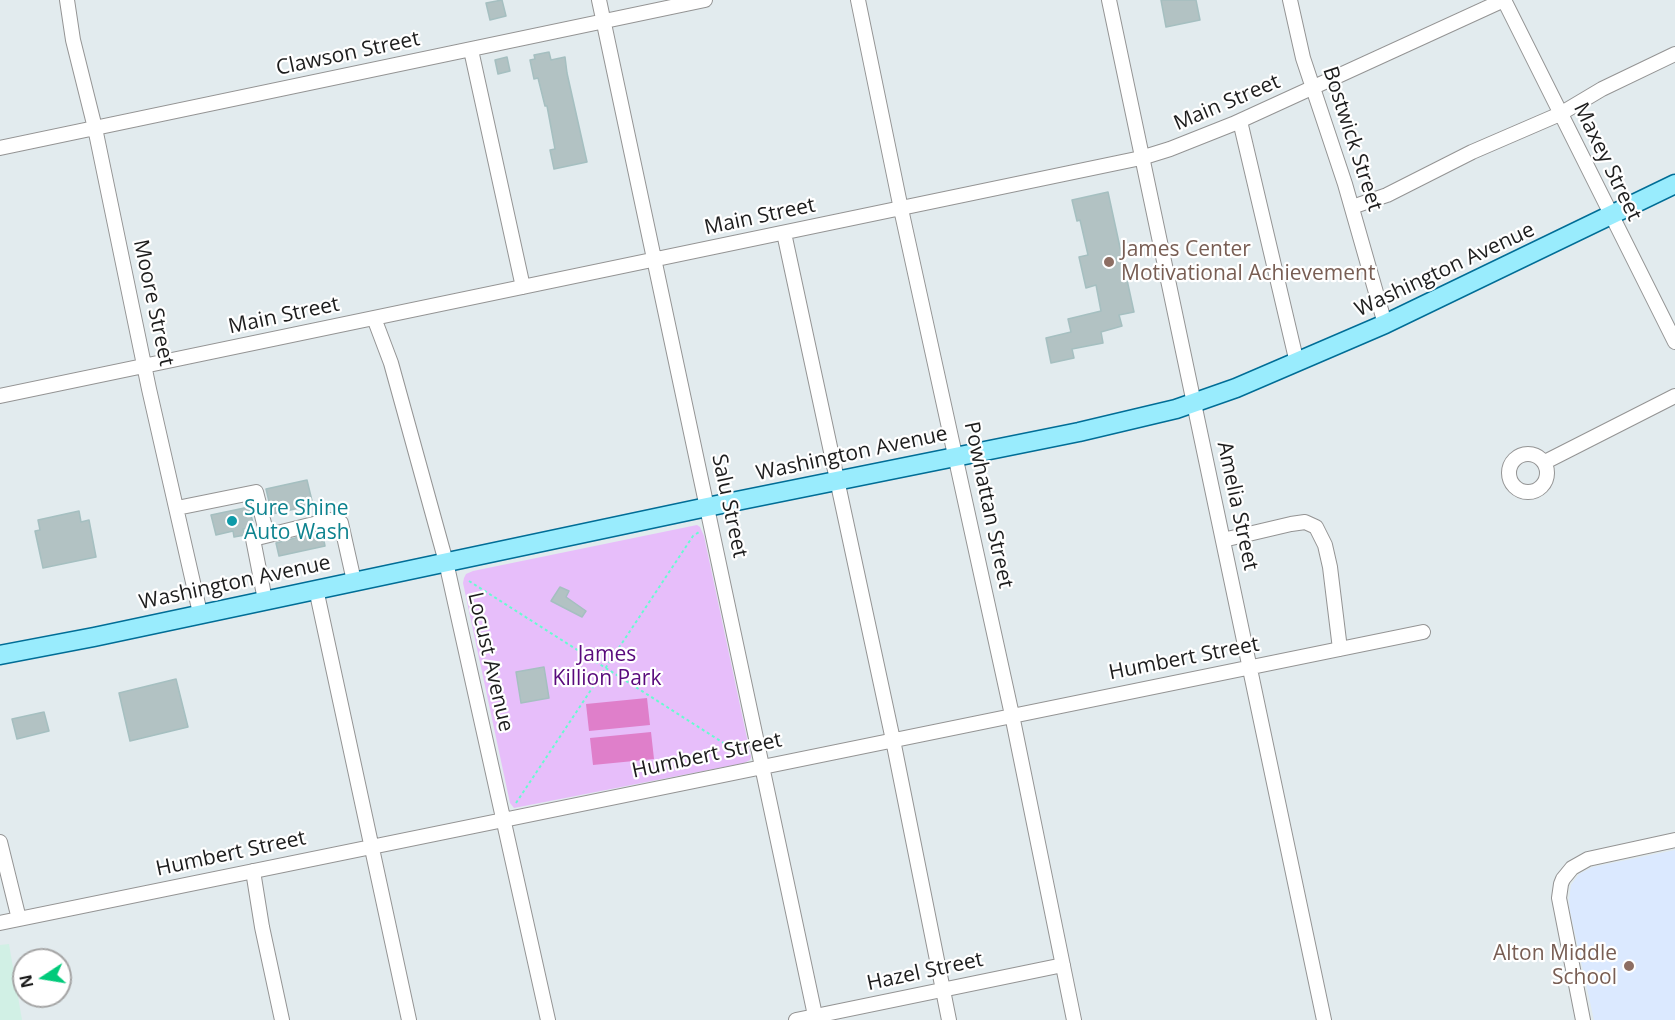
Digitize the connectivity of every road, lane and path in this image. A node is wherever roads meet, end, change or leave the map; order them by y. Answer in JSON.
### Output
{"nodes":[{"id":1,"x":68,"y":0,"type":"edge"},
{"id":2,"x":599,"y":0,"type":"edge"},
{"id":3,"x":705,"y":0,"type":"edge"},
{"id":4,"x":858,"y":0,"type":"edge"},
{"id":5,"x":1109,"y":0,"type":"edge"},
{"id":6,"x":1290,"y":0,"type":"edge"},
{"id":7,"x":1504,"y":0,"type":"edge"},
{"id":8,"x":604,"y":22,"type":"junction"},
{"id":9,"x":471,"y":50,"type":"junction"},
{"id":10,"x":1675,"y":54,"type":"edge"},
{"id":11,"x":1313,"y":89,"type":"junction"},
{"id":12,"x":1560,"y":114,"type":"junction"},
{"id":13,"x":1240,"y":121,"type":"junction"},
{"id":14,"x":95,"y":128,"type":"junction"},
{"id":15,"x":0,"y":148,"type":"edge"},
{"id":16,"x":1141,"y":158,"type":"junction"},
{"id":17,"x":1675,"y":184,"type":"edge"},
{"id":18,"x":1352,"y":207,"type":"junction"},
{"id":19,"x":901,"y":209,"type":"junction"},
{"id":20,"x":1610,"y":216,"type":"junction"},
{"id":21,"x":784,"y":233,"type":"junction"},
{"id":22,"x":654,"y":260,"type":"junction"},
{"id":23,"x":523,"y":287,"type":"junction"},
{"id":24,"x":374,"y":318,"type":"junction"},
{"id":25,"x":1385,"y":324,"type":"junction"},
{"id":26,"x":1675,"y":342,"type":"edge"},
{"id":27,"x":1297,"y":363,"type":"junction"},
{"id":28,"x":145,"y":366,"type":"junction"},
{"id":29,"x":0,"y":396,"type":"edge"},
{"id":30,"x":1675,"y":396,"type":"edge"},
{"id":31,"x":1194,"y":403,"type":"junction"},
{"id":32,"x":956,"y":456,"type":"junction"},
{"id":33,"x":1545,"y":462,"type":"dead end"},
{"id":34,"x":837,"y":480,"type":"junction"},
{"id":35,"x":707,"y":507,"type":"junction"},
{"id":36,"x":177,"y":508,"type":"junction"},
{"id":37,"x":702,"y":532,"type":"dead end"},
{"id":38,"x":267,"y":535,"type":"junction"},
{"id":39,"x":1223,"y":540,"type":"junction"},
{"id":40,"x":446,"y":561,"type":"junction"},
{"id":41,"x":354,"y":581,"type":"junction"},
{"id":42,"x":469,"y":581,"type":"dead end"},
{"id":43,"x":316,"y":589,"type":"junction"},
{"id":44,"x":265,"y":600,"type":"junction"},
{"id":45,"x":200,"y":613,"type":"junction"},
{"id":46,"x":1424,"y":632,"type":"dead end"},
{"id":47,"x":1340,"y":649,"type":"junction"},
{"id":48,"x":0,"y":655,"type":"edge"},
{"id":49,"x":606,"y":667,"type":"junction"},
{"id":50,"x":1249,"y":668,"type":"junction"},
{"id":51,"x":1012,"y":715,"type":"junction"},
{"id":52,"x":893,"y":740,"type":"junction"},
{"id":53,"x":744,"y":756,"type":"dead end"},
{"id":54,"x":762,"y":767,"type":"junction"},
{"id":55,"x":516,"y":802,"type":"dead end"},
{"id":56,"x":504,"y":819,"type":"junction"},
{"id":57,"x":1675,"y":840,"type":"edge"},
{"id":58,"x":0,"y":842,"type":"edge"},
{"id":59,"x":371,"y":847,"type":"junction"},
{"id":60,"x":253,"y":871,"type":"junction"},
{"id":61,"x":19,"y":919,"type":"junction"},
{"id":62,"x":0,"y":923,"type":"edge"},
{"id":63,"x":1063,"y":965,"type":"junction"},
{"id":64,"x":943,"y":990,"type":"junction"},
{"id":65,"x":815,"y":1018,"type":"edge"},
{"id":66,"x":282,"y":1020,"type":"edge"},
{"id":67,"x":409,"y":1020,"type":"edge"},
{"id":68,"x":548,"y":1020,"type":"edge"},
{"id":69,"x":796,"y":1020,"type":"edge"},
{"id":70,"x":949,"y":1020,"type":"edge"},
{"id":71,"x":1074,"y":1020,"type":"edge"},
{"id":72,"x":1324,"y":1020,"type":"edge"},
{"id":73,"x":1583,"y":1020,"type":"edge"}],
"edges":[{"from":1,"to":14,"type":"street","name":"Moore Street"},
{"from":2,"to":8,"type":"street","name":"Salu Street"},
{"from":3,"to":8,"type":"street","name":"Clawson Street"},
{"from":4,"to":19,"type":"street","name":"Powhattan Street"},
{"from":5,"to":16,"type":"street","name":"Amelia Street"},
{"from":6,"to":11,"type":"street","name":"Bostwick Street"},
{"from":7,"to":11,"type":"street","name":"Main Street"},
{"from":7,"to":12,"type":"street","name":"Maxey Street"},
{"from":8,"to":9,"type":"street","name":"Clawson Street"},
{"from":8,"to":22,"type":"street","name":"Salu Street"},
{"from":9,"to":14,"type":"street","name":"Clawson Street"},
{"from":9,"to":23,"type":"street"},
{"from":10,"to":12,"type":"street"},
{"from":11,"to":13,"type":"street","name":"Main Street"},
{"from":11,"to":18,"type":"street","name":"Bostwick Street"},
{"from":12,"to":18,"type":"street"},
{"from":12,"to":20,"type":"street","name":"Maxey Street"},
{"from":13,"to":16,"type":"street","name":"Main Street"},
{"from":13,"to":27,"type":"street"},
{"from":14,"to":15,"type":"street","name":"Clawson Street"},
{"from":14,"to":28,"type":"street","name":"Moore Street"},
{"from":16,"to":19,"type":"street","name":"Main Street"},
{"from":16,"to":31,"type":"street","name":"Amelia Street"},
{"from":17,"to":20,"type":"main road","name":"Washington Avenue"},
{"from":18,"to":25,"type":"street","name":"Bostwick Street"},
{"from":19,"to":21,"type":"street","name":"Main Street"},
{"from":19,"to":32,"type":"street","name":"Powhattan Street"},
{"from":20,"to":25,"type":"main road","name":"Washington Avenue"},
{"from":20,"to":26,"type":"street","name":"Maxey Street"},
{"from":21,"to":22,"type":"street","name":"Main Street"},
{"from":21,"to":34,"type":"street"},
{"from":22,"to":23,"type":"street","name":"Main Street"},
{"from":22,"to":35,"type":"street","name":"Salu Street"},
{"from":23,"to":24,"type":"street","name":"Main Street"},
{"from":24,"to":28,"type":"street","name":"Main Street"},
{"from":24,"to":40,"type":"street","name":"Locust Avenue"},
{"from":25,"to":27,"type":"main road","name":"Washington Avenue"},
{"from":27,"to":31,"type":"main road","name":"Washington Avenue"},
{"from":28,"to":29,"type":"street","name":"Main Street"},
{"from":28,"to":36,"type":"street","name":"Moore Street"},
{"from":30,"to":33,"type":"street"},
{"from":31,"to":32,"type":"main road","name":"Washington Avenue"},
{"from":31,"to":39,"type":"street","name":"Amelia Street"},
{"from":32,"to":34,"type":"main road","name":"Washington Avenue"},
{"from":32,"to":51,"type":"street","name":"Powhattan Street"},
{"from":34,"to":35,"type":"main road","name":"Washington Avenue"},
{"from":34,"to":52,"type":"street"},
{"from":35,"to":40,"type":"main road","name":"Washington Avenue"},
{"from":35,"to":54,"type":"street","name":"Salu Street"},
{"from":36,"to":38,"type":"street"},
{"from":36,"to":45,"type":"street","name":"Moore Street"},
{"from":37,"to":49,"type":"path"},
{"from":38,"to":41,"type":"street"},
{"from":38,"to":44,"type":"street"},
{"from":39,"to":47,"type":"street"},
{"from":39,"to":50,"type":"street","name":"Amelia Street"},
{"from":40,"to":41,"type":"main road","name":"Washington Avenue"},
{"from":40,"to":56,"type":"street","name":"Locust Avenue"},
{"from":41,"to":43,"type":"main road","name":"Washington Avenue"},
{"from":42,"to":49,"type":"path"},
{"from":43,"to":44,"type":"main road","name":"Washington Avenue"},
{"from":43,"to":59,"type":"street"},
{"from":44,"to":45,"type":"main road","name":"Washington Avenue"},
{"from":45,"to":48,"type":"main road","name":"Washington Avenue"},
{"from":46,"to":47,"type":"street","name":"Humbert Street"},
{"from":47,"to":50,"type":"street","name":"Humbert Street"},
{"from":49,"to":53,"type":"path"},
{"from":49,"to":55,"type":"path"},
{"from":50,"to":51,"type":"street","name":"Humbert Street"},
{"from":50,"to":72,"type":"street","name":"Amelia Street"},
{"from":51,"to":52,"type":"street","name":"Humbert Street"},
{"from":51,"to":63,"type":"street","name":"Powhattan Street"},
{"from":52,"to":54,"type":"street","name":"Humbert Street"},
{"from":52,"to":64,"type":"street"},
{"from":54,"to":56,"type":"street","name":"Humbert Street"},
{"from":54,"to":65,"type":"street","name":"Salu Street"},
{"from":56,"to":59,"type":"street","name":"Humbert Street"},
{"from":56,"to":68,"type":"street","name":"Locust Avenue"},
{"from":57,"to":73,"type":"street"},
{"from":58,"to":61,"type":"street"},
{"from":59,"to":60,"type":"street","name":"Humbert Street"},
{"from":59,"to":67,"type":"street"},
{"from":60,"to":61,"type":"street","name":"Humbert Street"},
{"from":60,"to":66,"type":"street"},
{"from":61,"to":62,"type":"street","name":"Humbert Street"},
{"from":63,"to":64,"type":"street","name":"Hazel Street"},
{"from":63,"to":71,"type":"street","name":"Powhattan Street"},
{"from":64,"to":65,"type":"street","name":"Hazel Street"},
{"from":64,"to":70,"type":"street"},
{"from":65,"to":69,"type":"street","name":"Hazel Street"}]}
